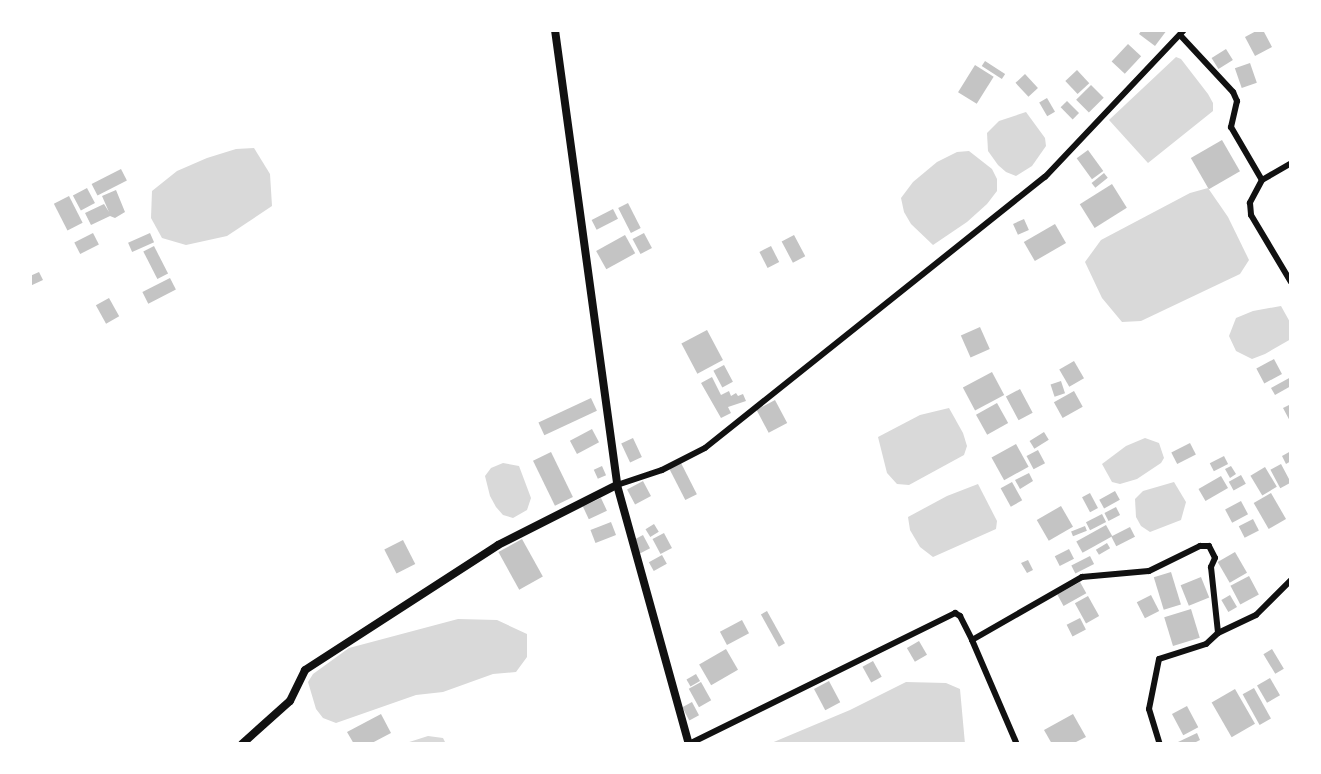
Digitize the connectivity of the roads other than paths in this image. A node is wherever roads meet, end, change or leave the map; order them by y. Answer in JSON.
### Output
{"nodes":[{"id":1,"x":555,"y":30,"type":"edge"},
{"id":2,"x":1182,"y":32,"type":"edge"},
{"id":3,"x":1291,"y":163,"type":"edge"},
{"id":4,"x":1262,"y":180,"type":"junction"},
{"id":5,"x":1291,"y":282,"type":"edge"},
{"id":6,"x":617,"y":485,"type":"junction"},
{"id":7,"x":1291,"y":580,"type":"edge"},
{"id":8,"x":1218,"y":633,"type":"junction"},
{"id":9,"x":972,"y":640,"type":"junction"},
{"id":10,"x":1016,"y":742,"type":"dead end"},
{"id":11,"x":242,"y":744,"type":"edge"},
{"id":12,"x":689,"y":744,"type":"edge"},
{"id":13,"x":1160,"y":744,"type":"edge"}],
"edges":[{"from":1,"to":6,"type":"street"},
{"from":2,"to":4,"type":"street"},
{"from":2,"to":6,"type":"street"},
{"from":3,"to":4,"type":"street"},
{"from":4,"to":5,"type":"street"},
{"from":6,"to":11,"type":"street"},
{"from":6,"to":12,"type":"street"},
{"from":7,"to":8,"type":"street"},
{"from":8,"to":9,"type":"street"},
{"from":8,"to":13,"type":"street"},
{"from":9,"to":10,"type":"street"},
{"from":9,"to":12,"type":"street"}]}
